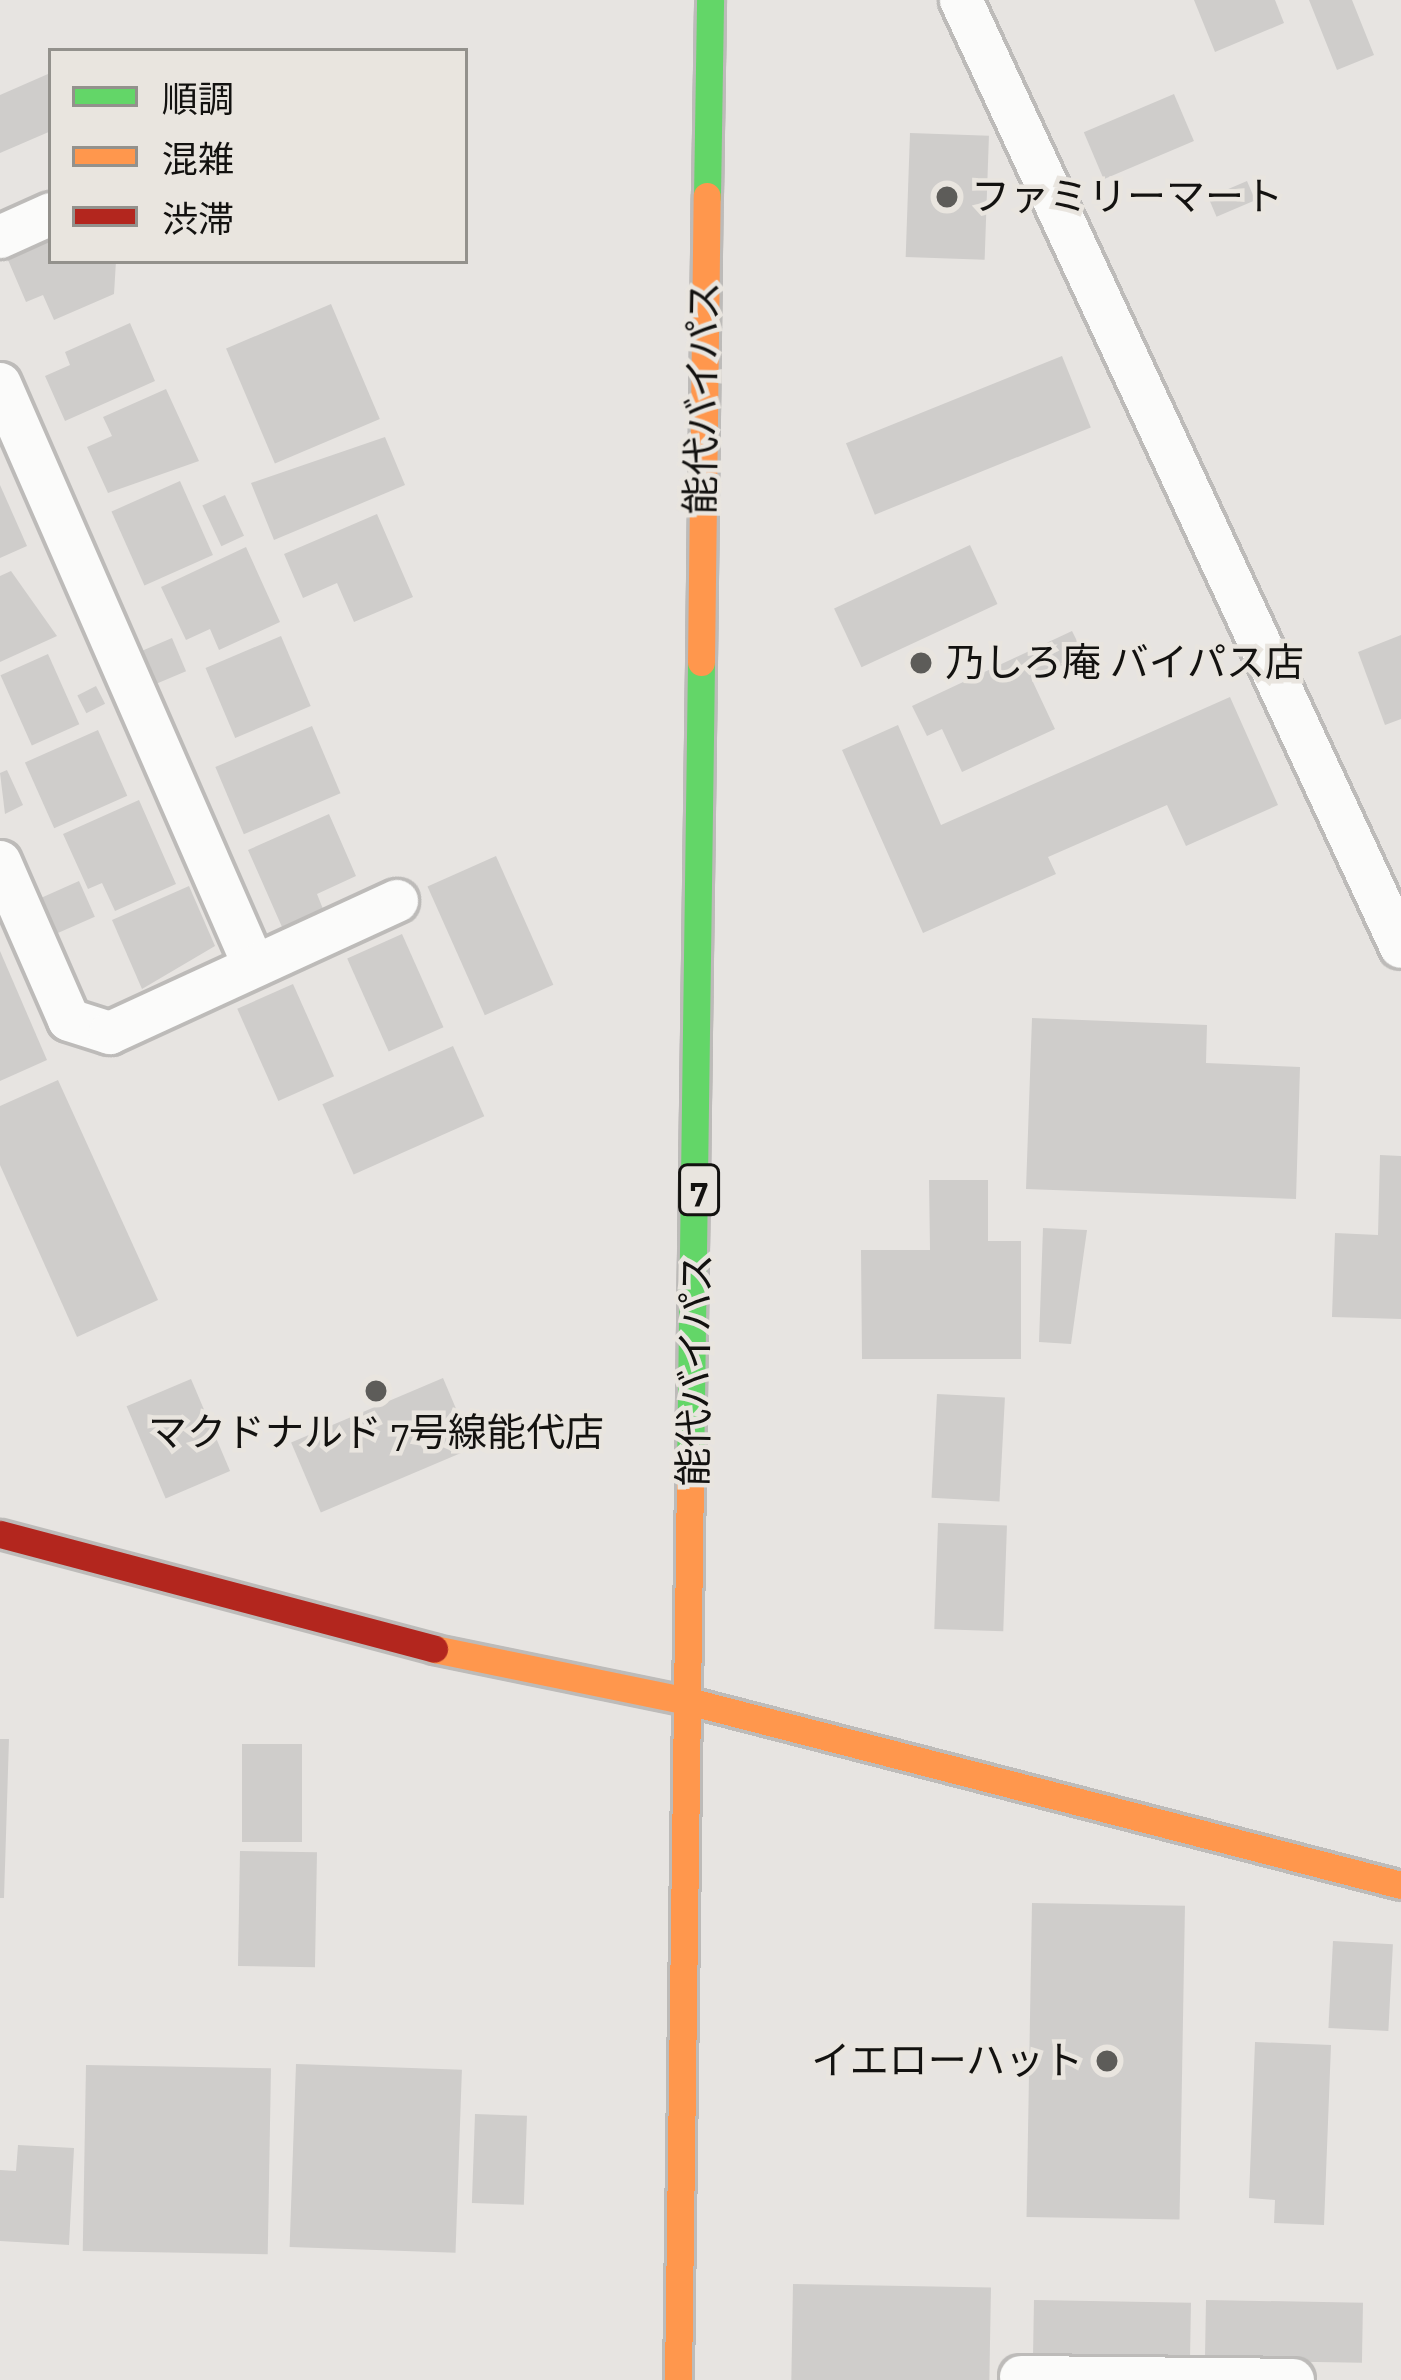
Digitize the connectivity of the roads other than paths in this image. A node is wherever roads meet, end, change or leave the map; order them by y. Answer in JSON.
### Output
{"nodes":[{"id":1,"x":710,"y":0,"type":"edge"},
{"id":2,"x":961,"y":0,"type":"edge"},
{"id":3,"x":48,"y":215,"type":"edge"},
{"id":4,"x":0,"y":237,"type":"edge"},
{"id":5,"x":0,"y":384,"type":"edge"},
{"id":6,"x":0,"y":862,"type":"edge"},
{"id":7,"x":397,"y":901,"type":"dead end"},
{"id":8,"x":1401,"y":946,"type":"edge"},
{"id":9,"x":254,"y":966,"type":"junction"},
{"id":10,"x":0,"y":1534,"type":"edge"},
{"id":11,"x":688,"y":1701,"type":"junction"},
{"id":12,"x":1401,"y":1885,"type":"edge"},
{"id":13,"x":1022,"y":2377,"type":"dead end"},
{"id":14,"x":678,"y":2380,"type":"edge"},
{"id":15,"x":1294,"y":2380,"type":"edge"}],
"edges":[{"from":1,"to":11,"type":"main road","name":"能代バイパス","number":"7"},
{"from":2,"to":8,"type":"street"},
{"from":3,"to":4,"type":"street"},
{"from":5,"to":9,"type":"street"},
{"from":6,"to":9,"type":"street"},
{"from":7,"to":9,"type":"street"},
{"from":10,"to":11,"type":"main road"},
{"from":11,"to":12,"type":"main road"},
{"from":11,"to":14,"type":"main road","name":"能代バイパス","number":"7"},
{"from":13,"to":15,"type":"street"}]}
